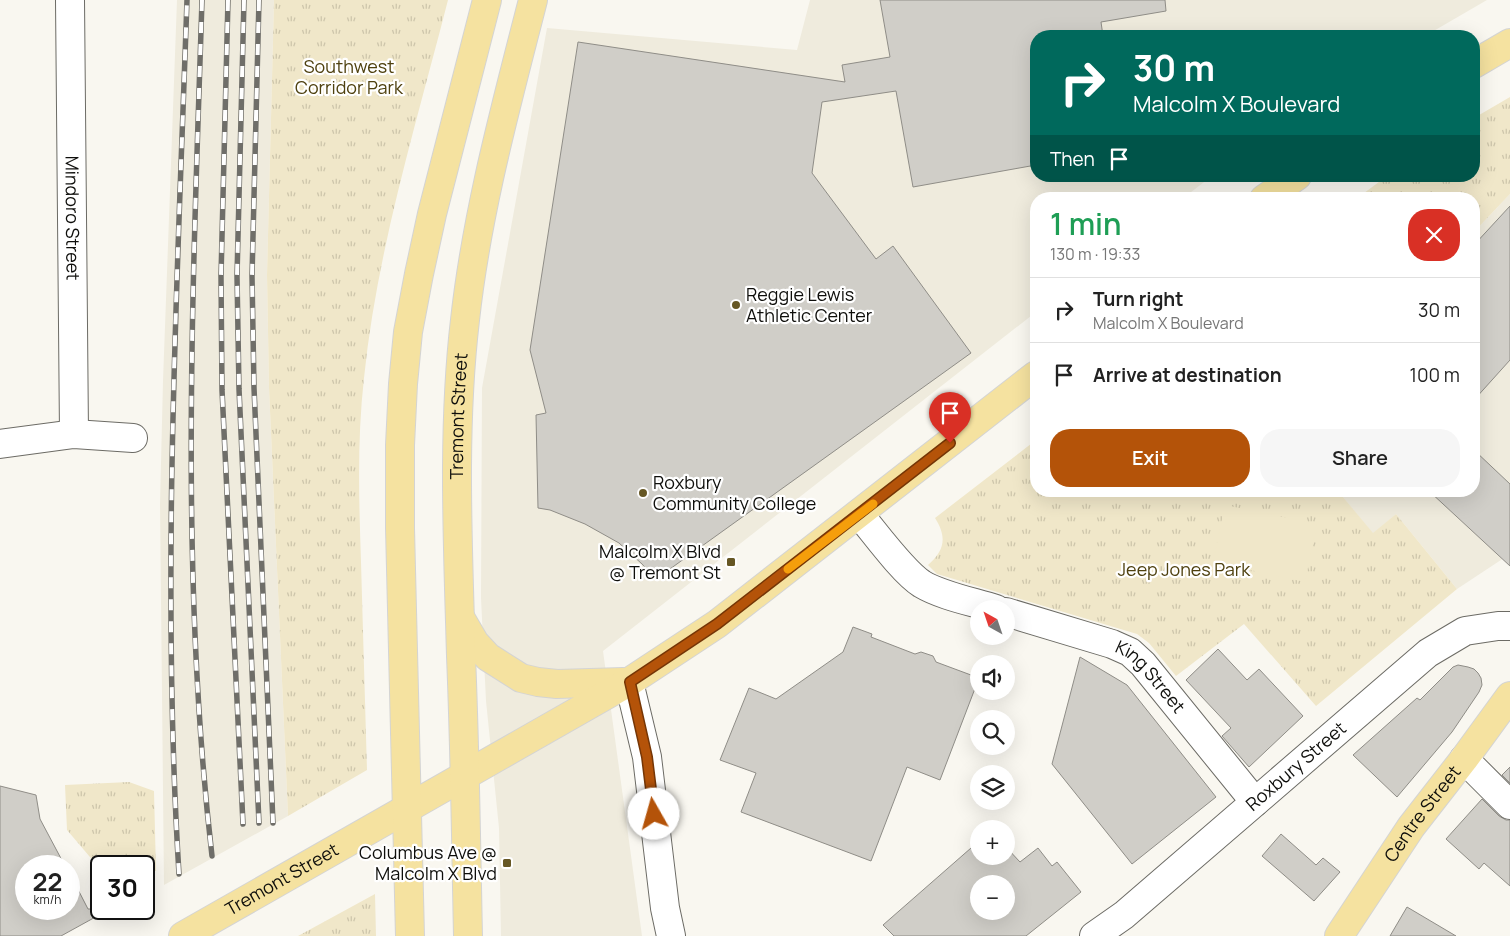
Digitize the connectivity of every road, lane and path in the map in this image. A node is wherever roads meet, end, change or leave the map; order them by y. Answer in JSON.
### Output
{"nodes":[{"id":1,"x":70,"y":0,"type":"edge"},
{"id":2,"x":487,"y":0,"type":"edge"},
{"id":3,"x":533,"y":0,"type":"edge"},
{"id":4,"x":1510,"y":43,"type":"edge"},
{"id":5,"x":1480,"y":60,"type":"edge"},
{"id":6,"x":1288,"y":182,"type":"edge"},
{"id":7,"x":1274,"y":192,"type":"edge"},
{"id":8,"x":1030,"y":380,"type":"edge"},
{"id":9,"x":74,"y":434,"type":"junction"},
{"id":10,"x":133,"y":438,"type":"dead end"},
{"id":11,"x":0,"y":444,"type":"edge"},
{"id":12,"x":859,"y":514,"type":"junction"},
{"id":13,"x":970,"y":601,"type":"edge"},
{"id":14,"x":1015,"y":615,"type":"edge"},
{"id":15,"x":460,"y":617,"type":"junction"},
{"id":16,"x":1510,"y":626,"type":"edge"},
{"id":17,"x":630,"y":682,"type":"junction"},
{"id":18,"x":1510,"y":696,"type":"edge"},
{"id":19,"x":1464,"y":759,"type":"junction"},
{"id":20,"x":465,"y":774,"type":"junction"},
{"id":21,"x":1255,"y":802,"type":"junction"},
{"id":22,"x":1510,"y":805,"type":"edge"},
{"id":23,"x":408,"y":807,"type":"junction"},
{"id":24,"x":183,"y":936,"type":"edge"},
{"id":25,"x":410,"y":936,"type":"edge"},
{"id":26,"x":468,"y":936,"type":"edge"},
{"id":27,"x":671,"y":936,"type":"edge"},
{"id":28,"x":1094,"y":936,"type":"edge"},
{"id":29,"x":1339,"y":936,"type":"edge"}],
"edges":[{"from":1,"to":9,"type":"street","name":"Mindoro Street"},
{"from":2,"to":23,"type":"main road"},
{"from":3,"to":15,"type":"main road","name":"Tremont Street"},
{"from":4,"to":5,"type":"main road"},
{"from":6,"to":7,"type":"main road"},
{"from":8,"to":12,"type":"main road"},
{"from":9,"to":10,"type":"street"},
{"from":9,"to":11,"type":"street"},
{"from":12,"to":13,"type":"street"},
{"from":12,"to":17,"type":"main road"},
{"from":14,"to":21,"type":"street","name":"King Street"},
{"from":15,"to":17,"type":"main road"},
{"from":15,"to":20,"type":"main road","name":"Tremont Street"},
{"from":16,"to":21,"type":"street","name":"Roxbury Street"},
{"from":17,"to":20,"type":"main road"},
{"from":17,"to":27,"type":"street"},
{"from":18,"to":19,"type":"main road","name":"Centre Street"},
{"from":19,"to":22,"type":"street"},
{"from":19,"to":29,"type":"main road","name":"Centre Street"},
{"from":20,"to":23,"type":"main road","name":"Tremont Street"},
{"from":20,"to":26,"type":"main road"},
{"from":21,"to":28,"type":"street","name":"Roxbury Street"},
{"from":23,"to":24,"type":"main road","name":"Tremont Street"},
{"from":23,"to":25,"type":"main road"}]}
